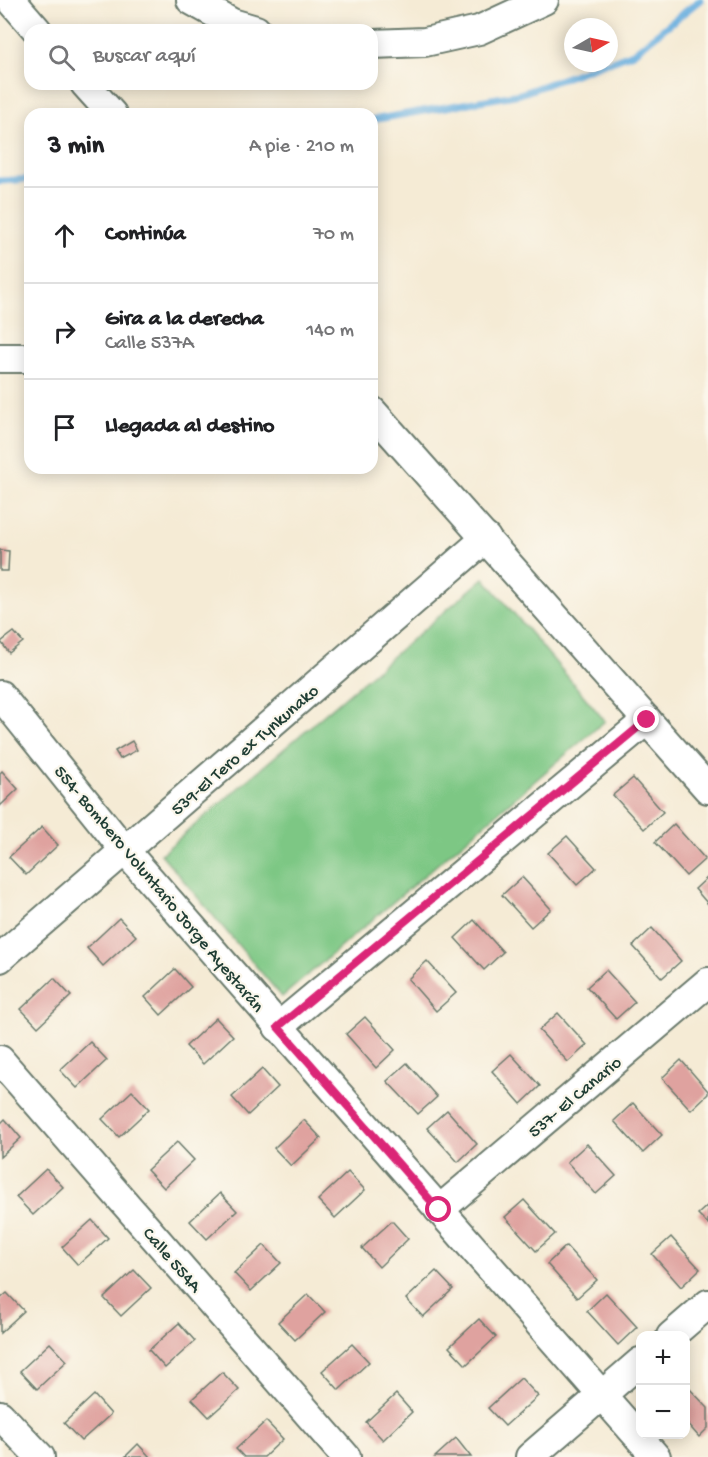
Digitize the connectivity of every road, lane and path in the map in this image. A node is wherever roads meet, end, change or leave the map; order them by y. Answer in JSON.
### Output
{"nodes":[{"id":1,"x":11,"y":0,"type":"edge"},
{"id":2,"x":191,"y":0,"type":"edge"},
{"id":3,"x":544,"y":0,"type":"edge"},
{"id":4,"x":32,"y":24,"type":"edge"},
{"id":5,"x":235,"y":24,"type":"edge"},
{"id":6,"x":378,"y":44,"type":"edge"},
{"id":7,"x":90,"y":90,"type":"edge"},
{"id":8,"x":107,"y":108,"type":"edge"},
{"id":9,"x":0,"y":358,"type":"edge"},
{"id":10,"x":24,"y":358,"type":"edge"},
{"id":11,"x":378,"y":418,"type":"edge"},
{"id":12,"x":486,"y":538,"type":"junction"},
{"id":13,"x":0,"y":695,"type":"edge"},
{"id":14,"x":647,"y":720,"type":"junction"},
{"id":15,"x":708,"y":789,"type":"edge"},
{"id":16,"x":126,"y":852,"type":"junction"},
{"id":17,"x":0,"y":958,"type":"edge"},
{"id":18,"x":708,"y":982,"type":"edge"},
{"id":19,"x":278,"y":1027,"type":"junction"},
{"id":20,"x":0,"y":1060,"type":"edge"},
{"id":21,"x":439,"y":1210,"type":"junction"},
{"id":22,"x":708,"y":1304,"type":"edge"},
{"id":23,"x":676,"y":1331,"type":"edge"},
{"id":24,"x":636,"y":1365,"type":"edge"},
{"id":25,"x":602,"y":1395,"type":"junction"},
{"id":26,"x":0,"y":1415,"type":"edge"},
{"id":27,"x":40,"y":1457,"type":"edge"},
{"id":28,"x":346,"y":1457,"type":"edge"},
{"id":29,"x":530,"y":1457,"type":"edge"},
{"id":30,"x":656,"y":1457,"type":"edge"}],
"edges":[{"from":1,"to":4,"type":"street"},
{"from":2,"to":5,"type":"street"},
{"from":3,"to":6,"type":"street"},
{"from":7,"to":8,"type":"street"},
{"from":9,"to":10,"type":"street"},
{"from":11,"to":12,"type":"street"},
{"from":12,"to":14,"type":"street"},
{"from":12,"to":16,"type":"street","name":"539-El Tero ex Tynkunako"},
{"from":13,"to":16,"type":"street","name":"554- Bombero Voluntario Jorge Ayestarán"},
{"from":14,"to":15,"type":"street"},
{"from":14,"to":19,"type":"street"},
{"from":16,"to":17,"type":"street","name":"539-El Tero ex Tynkunako"},
{"from":16,"to":19,"type":"street","name":"554- Bombero Voluntario Jorge Ayestarán"},
{"from":18,"to":21,"type":"street","name":"537- El Canario"},
{"from":19,"to":21,"type":"street","name":"554- Bombero Voluntario Jorge Ayestarán"},
{"from":20,"to":28,"type":"street","name":"Calle 554A"},
{"from":21,"to":25,"type":"street","name":"554- Bombero Voluntario Jorge Ayestarán"},
{"from":22,"to":23,"type":"street"},
{"from":24,"to":25,"type":"street"},
{"from":25,"to":29,"type":"street"},
{"from":25,"to":30,"type":"street","name":"554- Bombero Voluntario Jorge Ayestarán"},
{"from":26,"to":27,"type":"street"}]}
